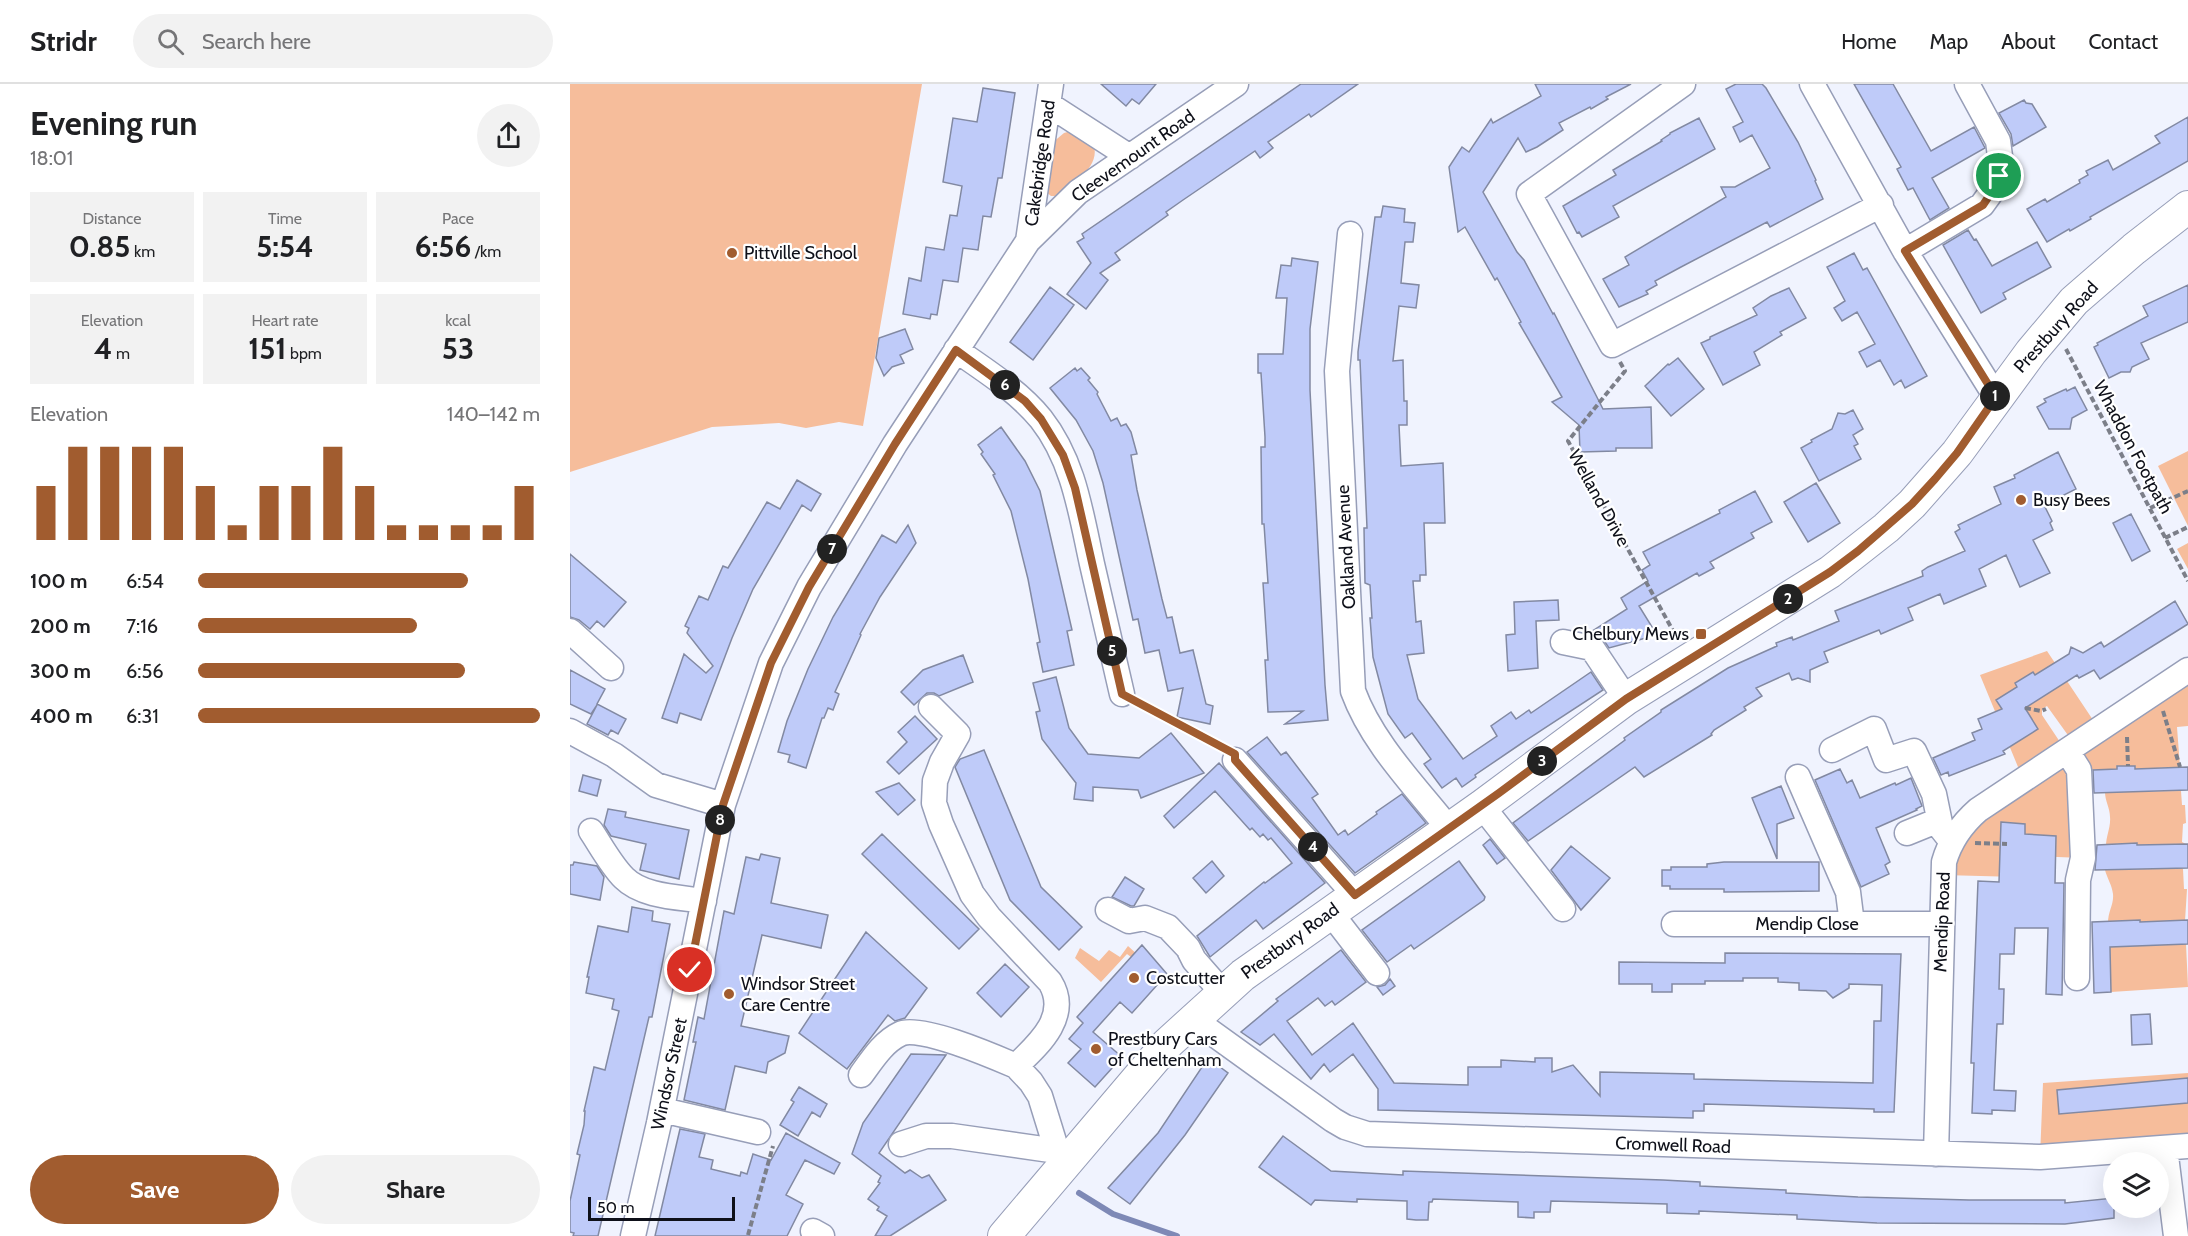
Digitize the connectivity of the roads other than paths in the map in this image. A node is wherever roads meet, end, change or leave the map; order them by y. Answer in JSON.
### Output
{"nodes":[{"id":1,"x":1236,"y":84,"type":"edge"},
{"id":2,"x":1683,"y":84,"type":"edge"},
{"id":3,"x":1812,"y":84,"type":"edge"},
{"id":4,"x":1967,"y":84,"type":"edge"},
{"id":5,"x":1050,"y":94,"type":"edge"},
{"id":6,"x":1130,"y":157,"type":"junction"},
{"id":7,"x":1881,"y":205,"type":"junction"},
{"id":8,"x":2188,"y":207,"type":"edge"},
{"id":9,"x":1350,"y":234,"type":"dead end"},
{"id":10,"x":1028,"y":241,"type":"junction"},
{"id":11,"x":1905,"y":251,"type":"junction"},
{"id":12,"x":956,"y":350,"type":"junction"},
{"id":13,"x":1996,"y":397,"type":"junction"},
{"id":14,"x":570,"y":632,"type":"edge"},
{"id":15,"x":1563,"y":642,"type":"dead end"},
{"id":16,"x":610,"y":668,"type":"dead end"},
{"id":17,"x":2188,"y":670,"type":"edge"},
{"id":18,"x":1122,"y":694,"type":"road end"},
{"id":19,"x":1626,"y":699,"type":"junction"},
{"id":20,"x":931,"y":707,"type":"dead end"},
{"id":21,"x":570,"y":731,"type":"edge"},
{"id":22,"x":1832,"y":750,"type":"dead end"},
{"id":23,"x":2067,"y":751,"type":"junction"},
{"id":24,"x":1235,"y":760,"type":"road end"},
{"id":25,"x":1798,"y":777,"type":"dead end"},
{"id":26,"x":723,"y":805,"type":"junction"},
{"id":27,"x":1482,"y":806,"type":"junction"},
{"id":28,"x":1939,"y":820,"type":"junction"},
{"id":29,"x":1449,"y":829,"type":"junction"},
{"id":30,"x":591,"y":831,"type":"dead end"},
{"id":31,"x":1907,"y":833,"type":"dead end"},
{"id":32,"x":1952,"y":842,"type":"junction"},
{"id":33,"x":704,"y":901,"type":"junction"},
{"id":34,"x":1343,"y":904,"type":"junction"},
{"id":35,"x":1563,"y":909,"type":"dead end"},
{"id":36,"x":1108,"y":910,"type":"dead end"},
{"id":37,"x":1674,"y":924,"type":"dead end"},
{"id":38,"x":1852,"y":924,"type":"junction"},
{"id":39,"x":1941,"y":924,"type":"junction"},
{"id":40,"x":1377,"y":973,"type":"dead end"},
{"id":41,"x":2077,"y":978,"type":"dead end"},
{"id":42,"x":1222,"y":992,"type":"junction"},
{"id":43,"x":1193,"y":1019,"type":"junction"},
{"id":44,"x":1016,"y":1066,"type":"junction"},
{"id":45,"x":861,"y":1075,"type":"dead end"},
{"id":46,"x":662,"y":1110,"type":"junction"},
{"id":47,"x":758,"y":1132,"type":"road end"},
{"id":48,"x":901,"y":1144,"type":"dead end"},
{"id":49,"x":2177,"y":1147,"type":"edge"},
{"id":50,"x":1936,"y":1154,"type":"junction"},
{"id":51,"x":1062,"y":1156,"type":"junction"},
{"id":52,"x":633,"y":1236,"type":"edge"},
{"id":53,"x":1004,"y":1236,"type":"edge"},
{"id":54,"x":2176,"y":1236,"type":"edge"}],
"edges":[{"from":1,"to":6,"type":"street","name":"Cleevemount Road"},
{"from":2,"to":7,"type":"street"},
{"from":3,"to":7,"type":"street"},
{"from":4,"to":11,"type":"street"},
{"from":5,"to":6,"type":"street"},
{"from":5,"to":10,"type":"street","name":"Cakebridge Road"},
{"from":6,"to":10,"type":"street","name":"Cleevemount Road"},
{"from":7,"to":11,"type":"street"},
{"from":8,"to":13,"type":"main road","name":"Prestbury Road"},
{"from":9,"to":29,"type":"street","name":"Oakland Avenue"},
{"from":10,"to":12,"type":"street","name":"Cleevemount Road"},
{"from":11,"to":13,"type":"street"},
{"from":12,"to":18,"type":"street"},
{"from":12,"to":26,"type":"street","name":"Cleevemount Road"},
{"from":13,"to":19,"type":"main road","name":"Prestbury Road"},
{"from":14,"to":16,"type":"street"},
{"from":15,"to":19,"type":"street"},
{"from":17,"to":23,"type":"street","name":"Mendip Road"},
{"from":19,"to":27,"type":"main road","name":"Prestbury Road"},
{"from":20,"to":44,"type":"street"},
{"from":21,"to":26,"type":"street"},
{"from":22,"to":28,"type":"street"},
{"from":23,"to":32,"type":"street","name":"Mendip Road"},
{"from":23,"to":41,"type":"street"},
{"from":24,"to":34,"type":"street"},
{"from":25,"to":38,"type":"street"},
{"from":26,"to":33,"type":"street","name":"Windsor Street"},
{"from":27,"to":29,"type":"main road","name":"Prestbury Road"},
{"from":27,"to":35,"type":"street"},
{"from":28,"to":31,"type":"street"},
{"from":28,"to":32,"type":"street"},
{"from":29,"to":34,"type":"main road","name":"Prestbury Road"},
{"from":30,"to":33,"type":"street"},
{"from":32,"to":39,"type":"street","name":"Mendip Road"},
{"from":33,"to":46,"type":"street","name":"Windsor Street"},
{"from":34,"to":40,"type":"street"},
{"from":34,"to":42,"type":"main road","name":"Prestbury Road"},
{"from":36,"to":42,"type":"street"},
{"from":37,"to":38,"type":"street","name":"Mendip Close"},
{"from":38,"to":39,"type":"street","name":"Mendip Close"},
{"from":39,"to":50,"type":"street","name":"Mendip Road"},
{"from":42,"to":43,"type":"main road","name":"Prestbury Road"},
{"from":43,"to":50,"type":"street","name":"Cromwell Road"},
{"from":43,"to":51,"type":"main road","name":"Prestbury Road"},
{"from":44,"to":45,"type":"street"},
{"from":44,"to":51,"type":"street"},
{"from":46,"to":47,"type":"street"},
{"from":46,"to":52,"type":"street","name":"Windsor Street"},
{"from":48,"to":51,"type":"street"},
{"from":49,"to":50,"type":"street","name":"Cromwell Road"},
{"from":49,"to":54,"type":"street"},
{"from":51,"to":53,"type":"main road","name":"Prestbury Road"}]}
